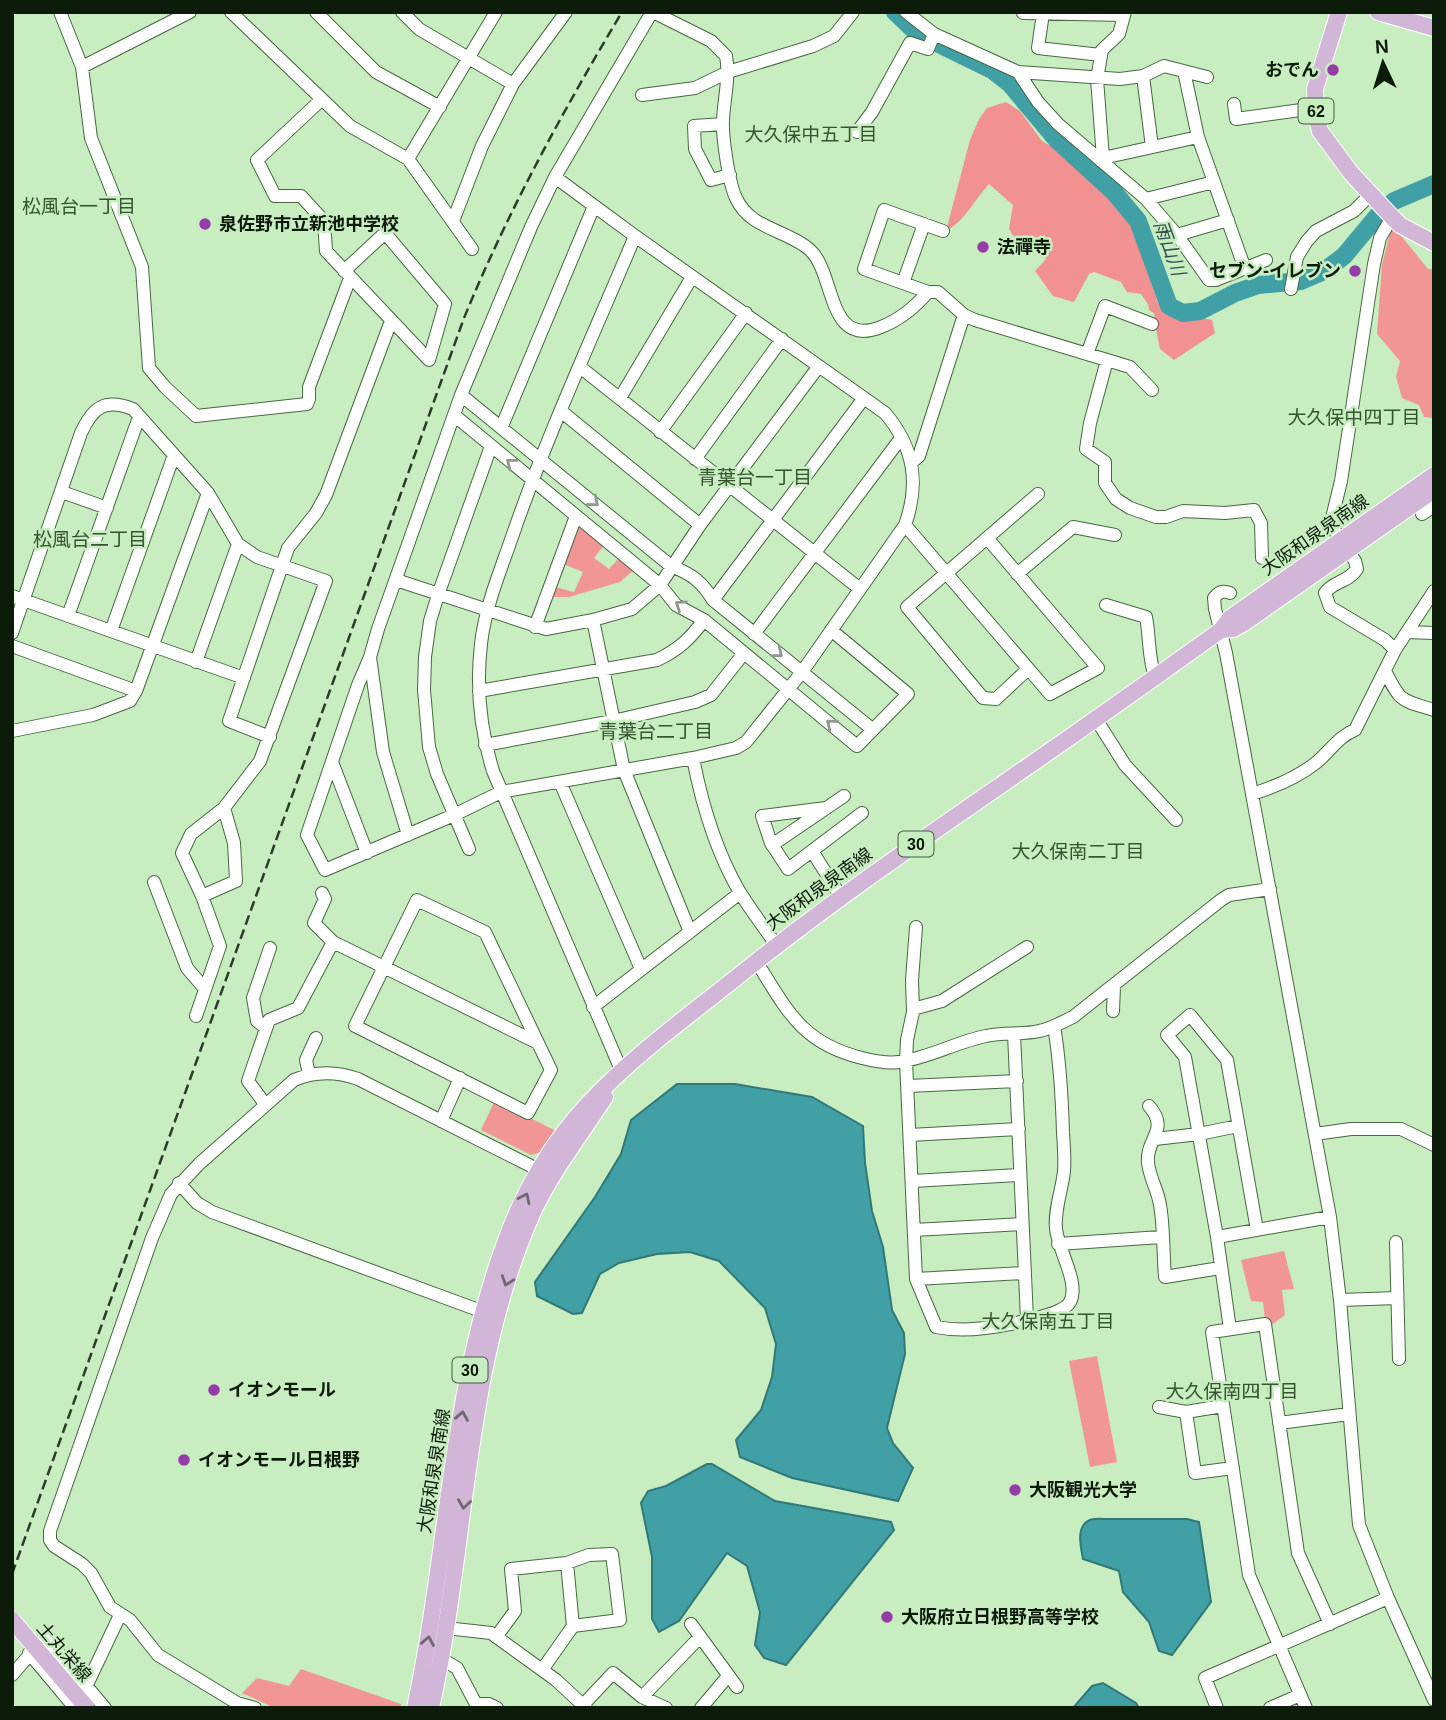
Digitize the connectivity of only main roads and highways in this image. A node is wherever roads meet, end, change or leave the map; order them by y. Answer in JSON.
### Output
{"nodes":[{"id":1,"x":1339,"y":12,"type":"edge"},
{"id":2,"x":1378,"y":12,"type":"edge"},
{"id":3,"x":1434,"y":28,"type":"edge"},
{"id":4,"x":1434,"y":243,"type":"edge"},
{"id":5,"x":1434,"y":475,"type":"edge"},
{"id":6,"x":1434,"y":490,"type":"edge"},
{"id":7,"x":1344,"y":546,"type":"junction"},
{"id":8,"x":622,"y":1072,"type":"junction"},
{"id":9,"x":489,"y":1314,"type":"junction"},
{"id":10,"x":12,"y":1620,"type":"edge"},
{"id":11,"x":87,"y":1708,"type":"edge"},
{"id":12,"x":415,"y":1708,"type":"edge"},
{"id":13,"x":431,"y":1708,"type":"edge"}],
"edges":[{"from":1,"to":4,"type":"main road","number":"62"},
{"from":2,"to":3,"type":"main road"},
{"from":5,"to":7,"type":"main road","name":"大阪和泉泉南線","number":"30"},
{"from":6,"to":7,"type":"main road","name":"大阪和泉泉南線","number":"30"},
{"from":7,"to":8,"type":"main road","name":"大阪和泉泉南線","number":"30"},
{"from":8,"to":9,"type":"main road","name":"大阪和泉泉南線","number":"30","one_way":true},
{"from":9,"to":8,"type":"main road","name":"大阪和泉泉南線","number":"30","one_way":true},
{"from":12,"to":9,"type":"main road","name":"大阪和泉泉南線","number":"30","one_way":true},
{"from":9,"to":13,"type":"main road","name":"大阪和泉泉南線","number":"30","one_way":true},
{"from":10,"to":11,"type":"main road","name":"土丸栄線","bridge":true}]}
